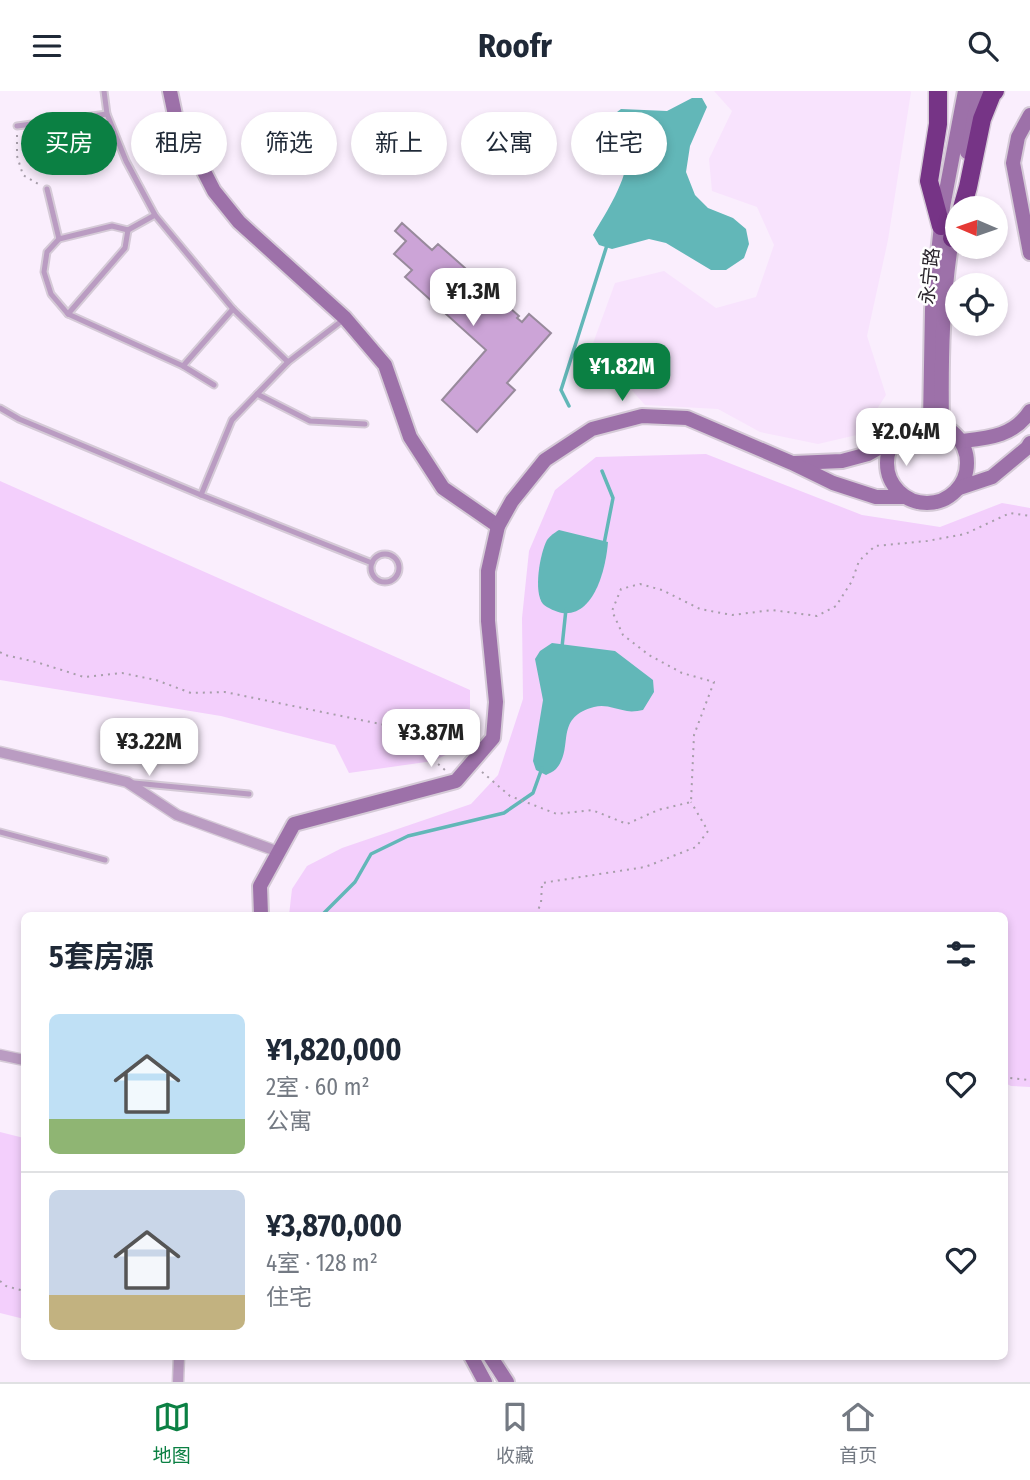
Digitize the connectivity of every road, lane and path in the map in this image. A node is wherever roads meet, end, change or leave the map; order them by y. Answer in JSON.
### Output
{"nodes":[{"id":1,"x":104,"y":91,"type":"edge"},
{"id":2,"x":170,"y":91,"type":"edge"},
{"id":3,"x":939,"y":91,"type":"edge"},
{"id":4,"x":965,"y":91,"type":"edge"},
{"id":5,"x":977,"y":91,"type":"edge"},
{"id":6,"x":995,"y":91,"type":"edge"},
{"id":7,"x":107,"y":112,"type":"edge"},
{"id":8,"x":1030,"y":115,"type":"edge"},
{"id":9,"x":21,"y":125,"type":"edge"},
{"id":10,"x":17,"y":126,"type":"joint"},
{"id":11,"x":117,"y":139,"type":"edge"},
{"id":12,"x":47,"y":189,"type":"joint"},
{"id":13,"x":945,"y":196,"type":"edge"},
{"id":14,"x":956,"y":196,"type":"edge"},
{"id":15,"x":965,"y":196,"type":"edge"},
{"id":16,"x":155,"y":215,"type":"junction"},
{"id":17,"x":945,"y":217,"type":"edge"},
{"id":18,"x":128,"y":230,"type":"junction"},
{"id":19,"x":59,"y":239,"type":"junction"},
{"id":20,"x":945,"y":250,"type":"edge"},
{"id":21,"x":1030,"y":253,"type":"edge"},
{"id":22,"x":233,"y":309,"type":"junction"},
{"id":23,"x":68,"y":313,"type":"junction"},
{"id":24,"x":345,"y":318,"type":"junction"},
{"id":25,"x":288,"y":362,"type":"junction"},
{"id":26,"x":183,"y":366,"type":"junction"},
{"id":27,"x":214,"y":385,"type":"dead end"},
{"id":28,"x":257,"y":394,"type":"junction"},
{"id":29,"x":0,"y":408,"type":"edge"},
{"id":30,"x":1030,"y":411,"type":"edge"},
{"id":31,"x":936,"y":423,"type":"junction"},
{"id":32,"x":365,"y":424,"type":"dead end"},
{"id":33,"x":893,"y":440,"type":"junction"},
{"id":34,"x":962,"y":441,"type":"junction"},
{"id":35,"x":1030,"y":443,"type":"edge"},
{"id":36,"x":792,"y":463,"type":"junction"},
{"id":37,"x":959,"y":488,"type":"junction"},
{"id":38,"x":201,"y":495,"type":"junction"},
{"id":39,"x":905,"y":497,"type":"junction"},
{"id":40,"x":1030,"y":516,"type":"edge"},
{"id":41,"x":498,"y":526,"type":"junction"},
{"id":42,"x":372,"y":563,"type":"junction"},
{"id":43,"x":0,"y":652,"type":"edge"},
{"id":44,"x":0,"y":753,"type":"edge"},
{"id":45,"x":471,"y":763,"type":"junction"},
{"id":46,"x":456,"y":781,"type":"junction"},
{"id":47,"x":127,"y":782,"type":"junction"},
{"id":48,"x":249,"y":794,"type":"dead end"},
{"id":49,"x":691,"y":802,"type":"junction"},
{"id":50,"x":0,"y":832,"type":"edge"},
{"id":51,"x":279,"y":852,"type":"junction"},
{"id":52,"x":105,"y":860,"type":"dead end"},
{"id":53,"x":261,"y":912,"type":"edge"},
{"id":54,"x":537,"y":912,"type":"edge"},
{"id":55,"x":0,"y":1055,"type":"edge"},
{"id":56,"x":21,"y":1059,"type":"edge"},
{"id":57,"x":1008,"y":1077,"type":"edge"},
{"id":58,"x":1030,"y":1080,"type":"edge"},
{"id":59,"x":0,"y":1281,"type":"edge"},
{"id":60,"x":21,"y":1290,"type":"edge"},
{"id":61,"x":179,"y":1360,"type":"edge"},
{"id":62,"x":473,"y":1360,"type":"edge"},
{"id":63,"x":493,"y":1360,"type":"edge"},
{"id":64,"x":178,"y":1382,"type":"edge"},
{"id":65,"x":485,"y":1382,"type":"edge"},
{"id":66,"x":507,"y":1382,"type":"edge"}],
"edges":[{"from":1,"to":7,"type":"lane"},
{"from":2,"to":24,"type":"street"},
{"from":3,"to":17,"type":"highway"},
{"from":4,"to":13,"type":"street","name":"永宁路"},
{"from":5,"to":14,"type":"street","name":"永宁路"},
{"from":6,"to":15,"type":"highway"},
{"from":8,"to":21,"type":"street"},
{"from":9,"to":10,"type":"lane"},
{"from":10,"to":12,"type":"path"},
{"from":11,"to":16,"type":"lane"},
{"from":12,"to":19,"type":"lane"},
{"from":16,"to":18,"type":"lane"},
{"from":16,"to":22,"type":"lane"},
{"from":18,"to":19,"type":"lane"},
{"from":18,"to":23,"type":"lane"},
{"from":19,"to":23,"type":"lane"},
{"from":20,"to":31,"type":"street","name":"永宁路"},
{"from":22,"to":25,"type":"lane"},
{"from":22,"to":26,"type":"lane"},
{"from":23,"to":26,"type":"lane"},
{"from":24,"to":25,"type":"lane"},
{"from":24,"to":41,"type":"street"},
{"from":25,"to":28,"type":"lane"},
{"from":26,"to":27,"type":"lane"},
{"from":28,"to":32,"type":"lane"},
{"from":28,"to":38,"type":"lane"},
{"from":29,"to":38,"type":"lane"},
{"from":30,"to":34,"type":"street"},
{"from":31,"to":33,"type":"street"},
{"from":31,"to":34,"type":"street"},
{"from":33,"to":36,"type":"street"},
{"from":33,"to":39,"type":"street"},
{"from":34,"to":37,"type":"street"},
{"from":35,"to":37,"type":"street"},
{"from":36,"to":39,"type":"street"},
{"from":36,"to":41,"type":"street"},
{"from":37,"to":39,"type":"street"},
{"from":38,"to":42,"type":"lane"},
{"from":40,"to":49,"type":"path"},
{"from":41,"to":45,"type":"street"},
{"from":42,"to":42,"type":"lane"},
{"from":43,"to":46,"type":"path"},
{"from":44,"to":47,"type":"street"},
{"from":45,"to":46,"type":"street"},
{"from":45,"to":49,"type":"path"},
{"from":46,"to":51,"type":"street"},
{"from":47,"to":48,"type":"lane"},
{"from":47,"to":51,"type":"street"},
{"from":49,"to":54,"type":"path"},
{"from":50,"to":52,"type":"lane"},
{"from":51,"to":53,"type":"street"},
{"from":55,"to":56,"type":"street"},
{"from":57,"to":58,"type":"path"},
{"from":59,"to":60,"type":"path"},
{"from":61,"to":64,"type":"street"},
{"from":62,"to":65,"type":"street"},
{"from":63,"to":66,"type":"street"}]}
